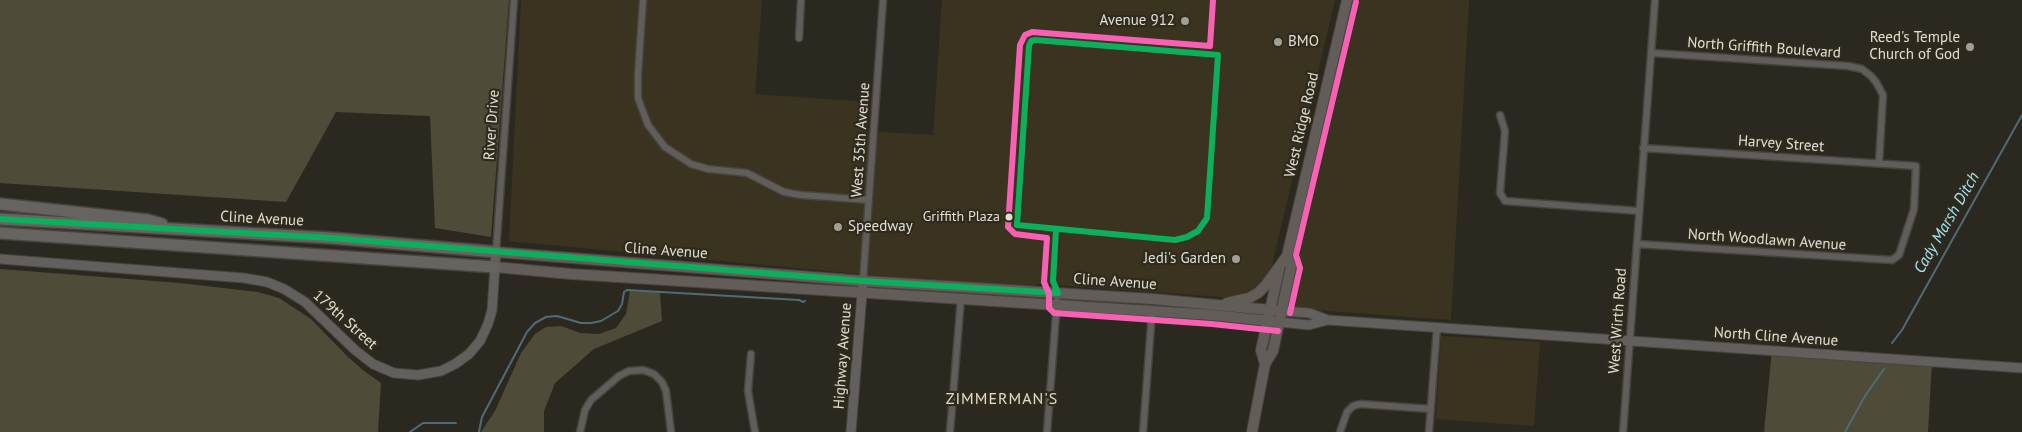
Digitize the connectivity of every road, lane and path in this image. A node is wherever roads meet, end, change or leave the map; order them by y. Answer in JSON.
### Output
{"nodes":[{"id":1,"x":514,"y":0,"type":"edge"},
{"id":2,"x":643,"y":0,"type":"edge"},
{"id":3,"x":801,"y":0,"type":"edge"},
{"id":4,"x":883,"y":0,"type":"edge"},
{"id":5,"x":1347,"y":0,"type":"edge"},
{"id":6,"x":1655,"y":0,"type":"edge"},
{"id":7,"x":799,"y":38,"type":"dead end"},
{"id":8,"x":1652,"y":52,"type":"junction"},
{"id":9,"x":1500,"y":115,"type":"dead end"},
{"id":10,"x":1644,"y":148,"type":"junction"},
{"id":11,"x":1879,"y":163,"type":"junction"},
{"id":12,"x":869,"y":200,"type":"junction"},
{"id":13,"x":0,"y":204,"type":"edge"},
{"id":14,"x":1639,"y":211,"type":"junction"},
{"id":15,"x":0,"y":218,"type":"edge"},
{"id":16,"x":185,"y":230,"type":"junction"},
{"id":17,"x":1,"y":233,"type":"edge"},
{"id":18,"x":1637,"y":244,"type":"junction"},
{"id":19,"x":496,"y":252,"type":"junction"},
{"id":20,"x":0,"y":260,"type":"edge"},
{"id":21,"x":1284,"y":260,"type":"junction"},
{"id":22,"x":1895,"y":260,"type":"joint"},
{"id":23,"x":495,"y":267,"type":"junction"},
{"id":24,"x":863,"y":281,"type":"junction"},
{"id":25,"x":862,"y":292,"type":"junction"},
{"id":26,"x":1058,"y":293,"type":"junction"},
{"id":27,"x":961,"y":298,"type":"junction"},
{"id":28,"x":1219,"y":304,"type":"junction"},
{"id":29,"x":1057,"y":305,"type":"junction"},
{"id":30,"x":1281,"y":311,"type":"junction"},
{"id":31,"x":1152,"y":312,"type":"junction"},
{"id":32,"x":1268,"y":315,"type":"junction"},
{"id":33,"x":1328,"y":320,"type":"junction"},
{"id":34,"x":1279,"y":322,"type":"junction"},
{"id":35,"x":1437,"y":327,"type":"junction"},
{"id":36,"x":1528,"y":333,"type":"joint"},
{"id":37,"x":1630,"y":340,"type":"junction"},
{"id":38,"x":751,"y":354,"type":"dead end"},
{"id":39,"x":1265,"y":364,"type":"junction"},
{"id":40,"x":2022,"y":368,"type":"edge"},
{"id":41,"x":1431,"y":409,"type":"junction"},
{"id":42,"x":580,"y":432,"type":"edge"},
{"id":43,"x":671,"y":432,"type":"edge"},
{"id":44,"x":754,"y":432,"type":"edge"},
{"id":45,"x":851,"y":432,"type":"edge"},
{"id":46,"x":950,"y":432,"type":"edge"},
{"id":47,"x":1047,"y":432,"type":"edge"},
{"id":48,"x":1143,"y":432,"type":"edge"},
{"id":49,"x":1252,"y":432,"type":"edge"},
{"id":50,"x":1340,"y":432,"type":"edge"},
{"id":51,"x":1430,"y":432,"type":"edge"},
{"id":52,"x":1622,"y":432,"type":"edge"}],
"edges":[{"from":1,"to":19,"type":"street","name":"River Drive"},
{"from":2,"to":12,"type":"street"},
{"from":3,"to":7,"type":"street"},
{"from":4,"to":12,"type":"street","name":"West 35th Avenue"},
{"from":5,"to":21,"type":"main road","name":"West Ridge Road"},
{"from":6,"to":8,"type":"street","name":"West Wirth Road"},
{"from":8,"to":10,"type":"street","name":"West Wirth Road"},
{"from":8,"to":11,"type":"street","name":"North Griffith Boulevard"},
{"from":9,"to":14,"type":"street"},
{"from":10,"to":11,"type":"street","name":"Harvey Street"},
{"from":10,"to":14,"type":"street","name":"West Wirth Road"},
{"from":11,"to":22,"type":"street","name":"Harvey Street"},
{"from":12,"to":24,"type":"street","name":"West 35th Avenue"},
{"from":13,"to":16,"type":"highway"},
{"from":14,"to":18,"type":"street","name":"West Wirth Road"},
{"from":15,"to":16,"type":"highway","name":"Cline Avenue"},
{"from":16,"to":19,"type":"highway","name":"Cline Avenue"},
{"from":17,"to":23,"type":"highway","name":"Cline Avenue"},
{"from":18,"to":22,"type":"street","name":"North Woodlawn Avenue"},
{"from":18,"to":37,"type":"street","name":"West Wirth Road"},
{"from":19,"to":23,"type":"street","name":"179th Street"},
{"from":19,"to":24,"type":"main road","name":"Cline Avenue"},
{"from":20,"to":23,"type":"street","name":"179th Street"},
{"from":21,"to":28,"type":"main road"},
{"from":21,"to":30,"type":"main road","name":"West Ridge Road"},
{"from":21,"to":32,"type":"main road","name":"West Ridge Road"},
{"from":23,"to":25,"type":"main road","name":"Cline Avenue"},
{"from":24,"to":25,"type":"street","name":"Highway Avenue"},
{"from":24,"to":26,"type":"main road","name":"Cline Avenue"},
{"from":25,"to":27,"type":"main road","name":"Cline Avenue"},
{"from":25,"to":45,"type":"street","name":"Highway Avenue"},
{"from":26,"to":28,"type":"main road","name":"Cline Avenue"},
{"from":26,"to":29,"type":"street"},
{"from":27,"to":29,"type":"main road","name":"Cline Avenue"},
{"from":27,"to":46,"type":"street"},
{"from":28,"to":32,"type":"main road","name":"Cline Avenue"},
{"from":29,"to":31,"type":"main road","name":"Cline Avenue"},
{"from":29,"to":47,"type":"street"},
{"from":30,"to":32,"type":"main road","name":"Cline Avenue"},
{"from":30,"to":33,"type":"street","name":"Cline Avenue"},
{"from":30,"to":34,"type":"main road","name":"West Ridge Road"},
{"from":31,"to":32,"type":"main road","name":"Cline Avenue"},
{"from":31,"to":48,"type":"street"},
{"from":32,"to":34,"type":"main road","name":"Cline Avenue"},
{"from":32,"to":39,"type":"main road","name":"West Ridge Road"},
{"from":33,"to":34,"type":"street","name":"Cline Avenue"},
{"from":33,"to":35,"type":"street","name":"Cline Avenue"},
{"from":34,"to":39,"type":"main road","name":"West Ridge Road"},
{"from":35,"to":36,"type":"street","name":"Cline Avenue"},
{"from":35,"to":41,"type":"street"},
{"from":36,"to":37,"type":"street","name":"North Cline Avenue"},
{"from":37,"to":40,"type":"street","name":"North Cline Avenue"},
{"from":37,"to":52,"type":"street","name":"West Wirth Road"},
{"from":38,"to":44,"type":"street"},
{"from":39,"to":49,"type":"main road"},
{"from":41,"to":50,"type":"street"},
{"from":41,"to":51,"type":"street"},
{"from":42,"to":43,"type":"street"}]}
